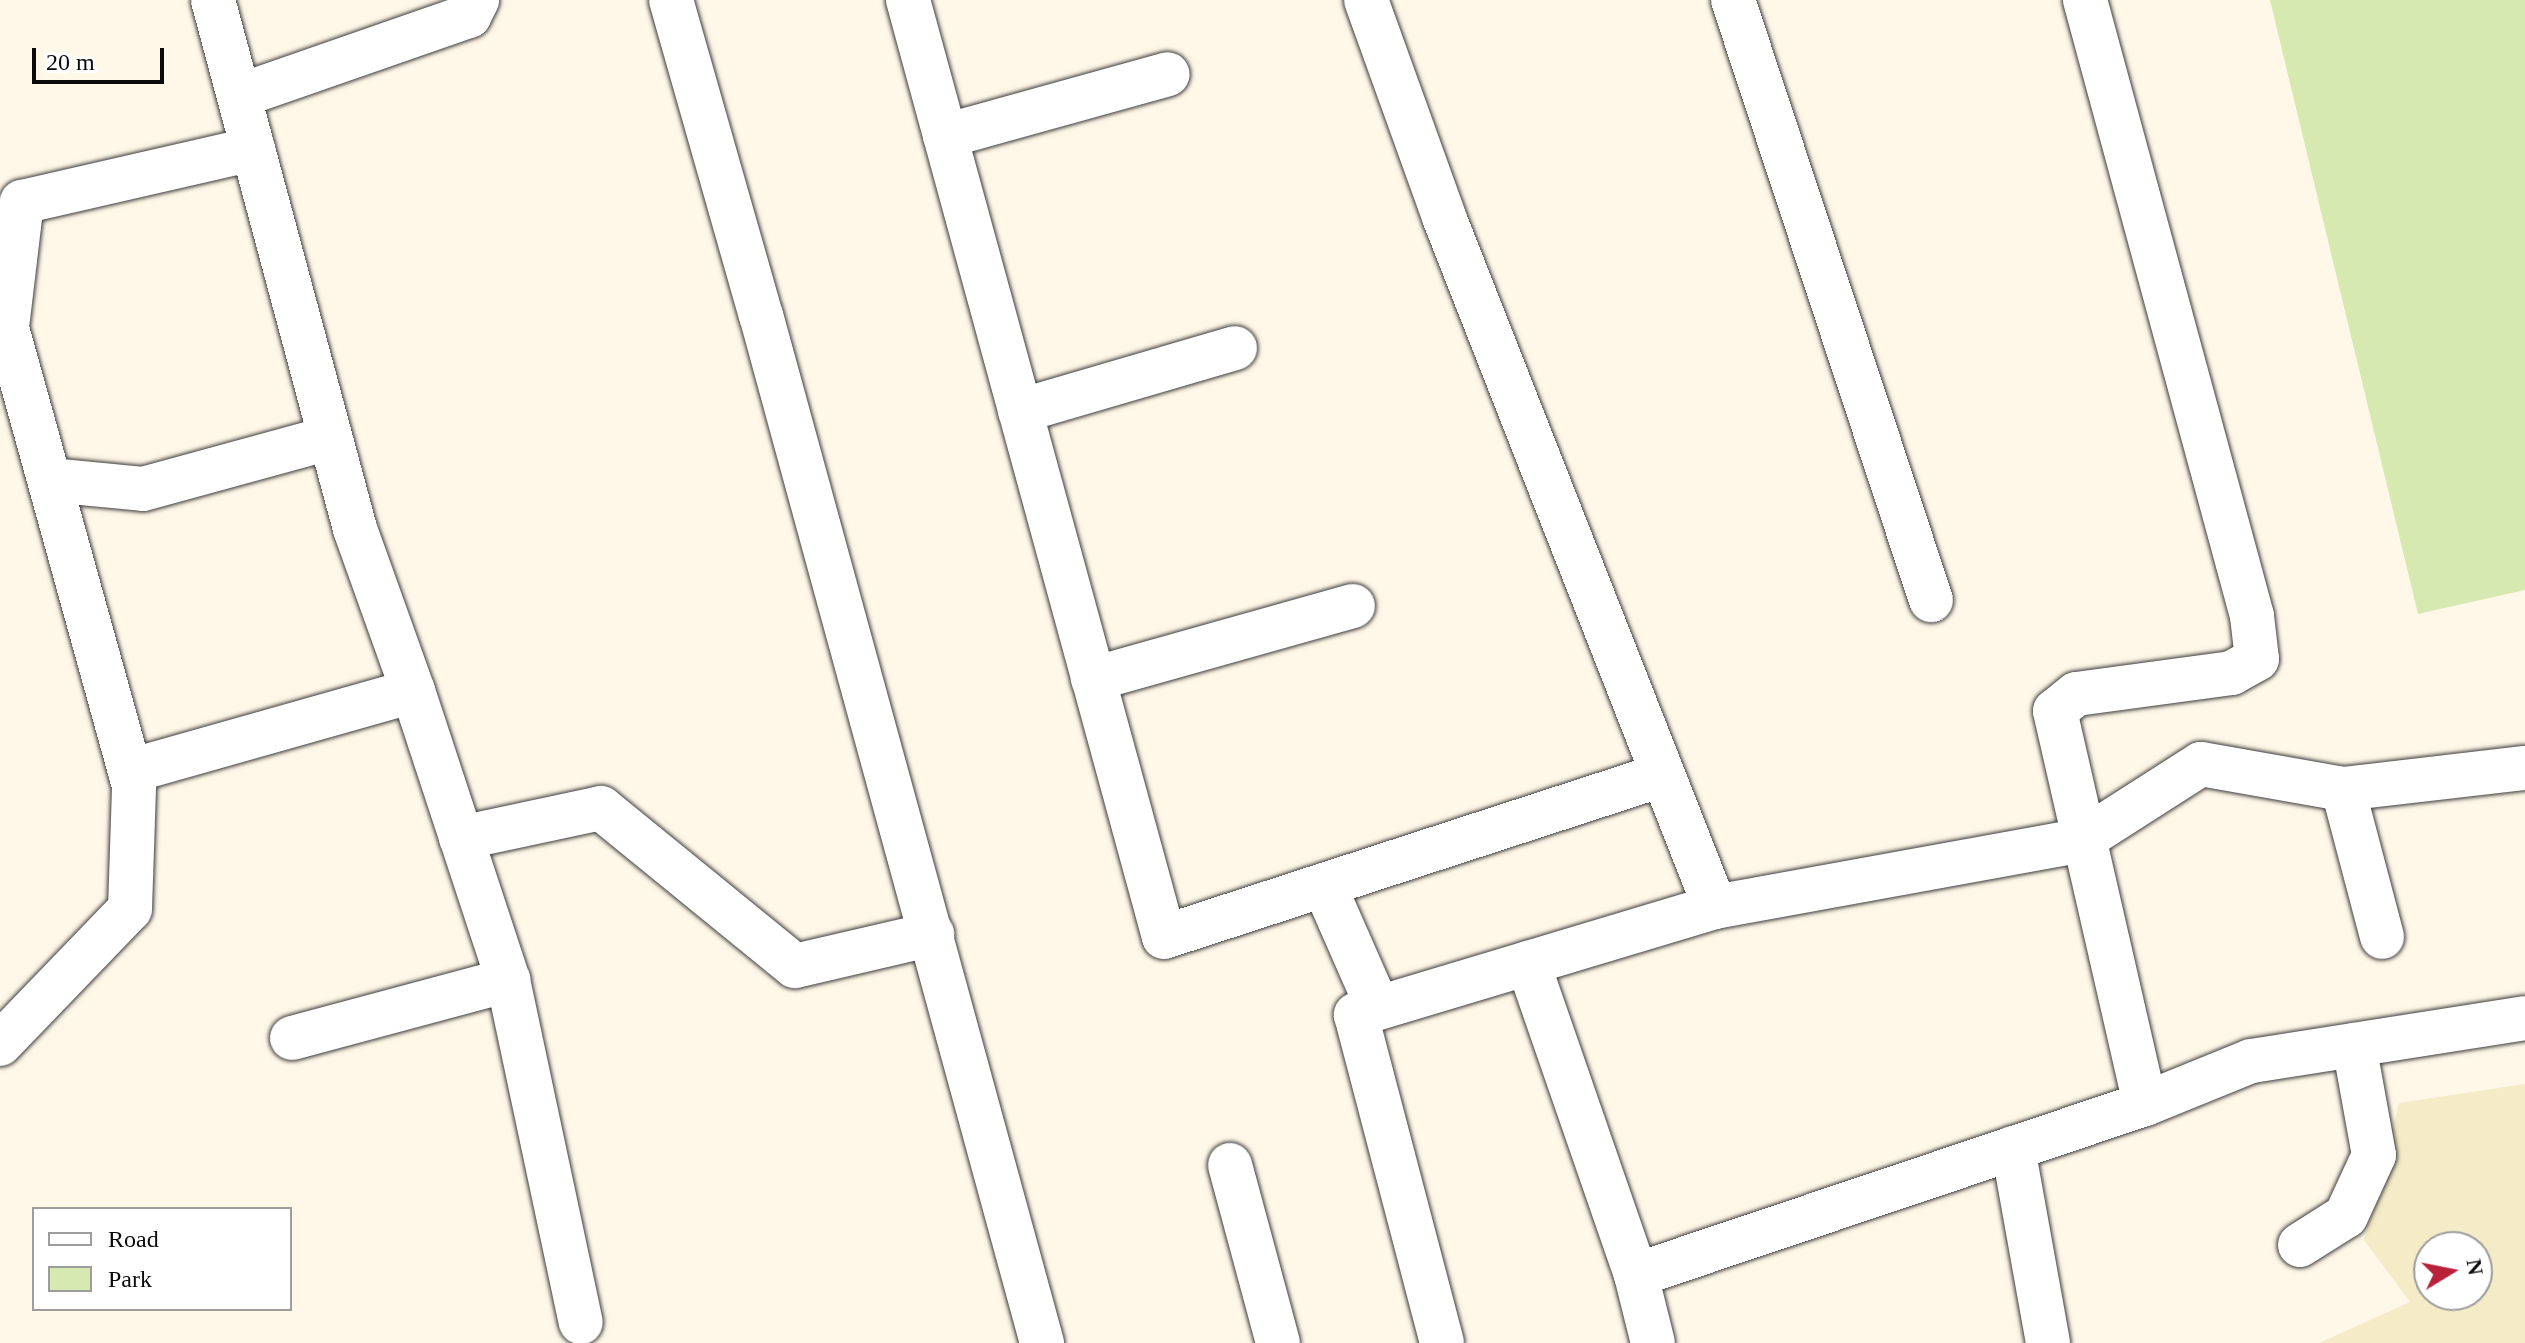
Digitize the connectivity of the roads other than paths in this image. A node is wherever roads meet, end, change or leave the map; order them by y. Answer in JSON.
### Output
{"nodes":[{"id":1,"x":213,"y":0,"type":"edge"},
{"id":2,"x":477,"y":0,"type":"edge"},
{"id":3,"x":671,"y":0,"type":"edge"},
{"id":4,"x":908,"y":0,"type":"edge"},
{"id":5,"x":1366,"y":0,"type":"edge"},
{"id":6,"x":1733,"y":0,"type":"edge"},
{"id":7,"x":2085,"y":0,"type":"edge"},
{"id":8,"x":1168,"y":74,"type":"dead end"},
{"id":9,"x":239,"y":96,"type":"junction"},
{"id":10,"x":945,"y":136,"type":"junction"},
{"id":11,"x":253,"y":149,"type":"junction"},
{"id":12,"x":1235,"y":348,"type":"dead end"},
{"id":13,"x":1020,"y":411,"type":"junction"},
{"id":14,"x":330,"y":438,"type":"junction"},
{"id":15,"x":50,"y":480,"type":"junction"},
{"id":16,"x":1931,"y":600,"type":"dead end"},
{"id":17,"x":1353,"y":606,"type":"dead end"},
{"id":18,"x":1093,"y":679,"type":"junction"},
{"id":19,"x":413,"y":691,"type":"junction"},
{"id":20,"x":2525,"y":768,"type":"edge"},
{"id":21,"x":130,"y":771,"type":"junction"},
{"id":22,"x":1662,"y":775,"type":"junction"},
{"id":23,"x":2343,"y":789,"type":"junction"},
{"id":24,"x":461,"y":838,"type":"junction"},
{"id":25,"x":2082,"y":840,"type":"junction"},
{"id":26,"x":1324,"y":885,"type":"junction"},
{"id":27,"x":1715,"y":907,"type":"junction"},
{"id":28,"x":932,"y":934,"type":"junction"},
{"id":29,"x":2382,"y":937,"type":"dead end"},
{"id":30,"x":1528,"y":963,"type":"junction"},
{"id":31,"x":508,"y":980,"type":"junction"},
{"id":32,"x":1378,"y":1008,"type":"junction"},
{"id":33,"x":2525,"y":1018,"type":"edge"},
{"id":34,"x":292,"y":1038,"type":"dead end"},
{"id":35,"x":0,"y":1044,"type":"edge"},
{"id":36,"x":2354,"y":1045,"type":"junction"},
{"id":37,"x":2145,"y":1104,"type":"junction"},
{"id":38,"x":2013,"y":1148,"type":"junction"},
{"id":39,"x":1230,"y":1165,"type":"dead end"},
{"id":40,"x":2300,"y":1245,"type":"dead end"},
{"id":41,"x":1636,"y":1275,"type":"junction"},
{"id":42,"x":581,"y":1322,"type":"dead end"},
{"id":43,"x":1042,"y":1343,"type":"edge"},
{"id":44,"x":1278,"y":1343,"type":"edge"},
{"id":45,"x":1442,"y":1343,"type":"edge"},
{"id":46,"x":1653,"y":1343,"type":"edge"},
{"id":47,"x":2048,"y":1343,"type":"edge"}],
"edges":[{"from":1,"to":9,"type":"street"},
{"from":2,"to":9,"type":"street"},
{"from":3,"to":28,"type":"street"},
{"from":4,"to":10,"type":"street"},
{"from":5,"to":22,"type":"street"},
{"from":6,"to":16,"type":"street"},
{"from":7,"to":25,"type":"street"},
{"from":8,"to":10,"type":"street"},
{"from":9,"to":11,"type":"street"},
{"from":10,"to":13,"type":"street"},
{"from":11,"to":14,"type":"street"},
{"from":11,"to":15,"type":"street"},
{"from":12,"to":13,"type":"street"},
{"from":13,"to":18,"type":"street"},
{"from":14,"to":15,"type":"street"},
{"from":14,"to":19,"type":"street"},
{"from":15,"to":21,"type":"street"},
{"from":17,"to":18,"type":"street"},
{"from":18,"to":26,"type":"street"},
{"from":19,"to":21,"type":"street"},
{"from":19,"to":24,"type":"street"},
{"from":20,"to":23,"type":"street"},
{"from":21,"to":35,"type":"street"},
{"from":22,"to":26,"type":"street"},
{"from":22,"to":27,"type":"street"},
{"from":23,"to":25,"type":"street"},
{"from":23,"to":29,"type":"street"},
{"from":24,"to":28,"type":"street"},
{"from":24,"to":31,"type":"street"},
{"from":25,"to":27,"type":"street"},
{"from":25,"to":37,"type":"street"},
{"from":26,"to":32,"type":"street"},
{"from":27,"to":30,"type":"street"},
{"from":28,"to":43,"type":"street"},
{"from":30,"to":32,"type":"street"},
{"from":30,"to":41,"type":"street"},
{"from":31,"to":34,"type":"street"},
{"from":31,"to":42,"type":"street"},
{"from":32,"to":45,"type":"street"},
{"from":33,"to":36,"type":"street"},
{"from":36,"to":37,"type":"street"},
{"from":36,"to":40,"type":"street"},
{"from":37,"to":38,"type":"street"},
{"from":38,"to":41,"type":"street"},
{"from":38,"to":47,"type":"street"},
{"from":39,"to":44,"type":"street"},
{"from":41,"to":46,"type":"street"}]}
